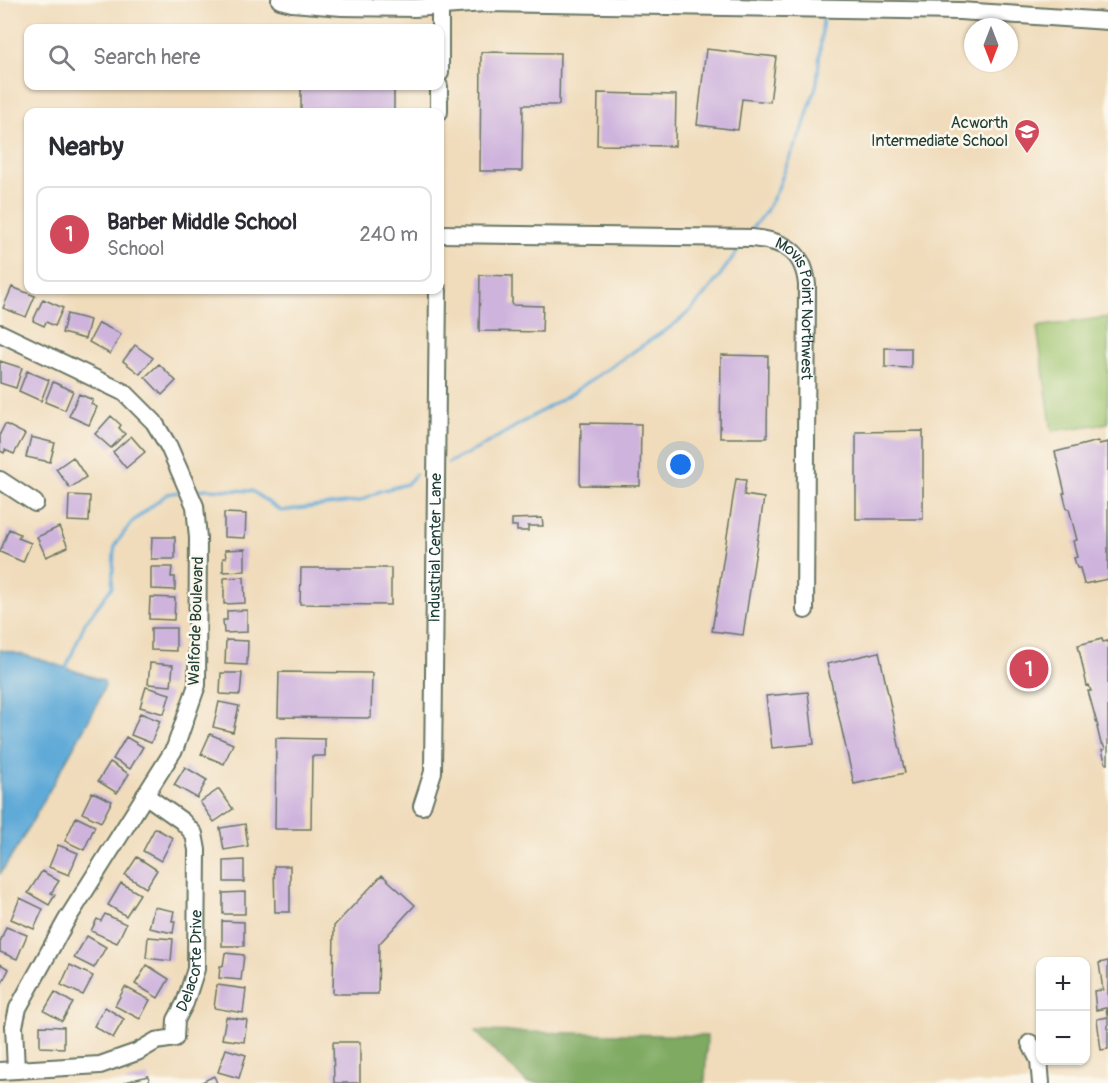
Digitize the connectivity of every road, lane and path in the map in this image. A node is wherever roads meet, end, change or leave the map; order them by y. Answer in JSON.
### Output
{"nodes":[{"id":1,"x":280,"y":0,"type":"edge"},
{"id":2,"x":485,"y":2,"type":"edge"},
{"id":3,"x":440,"y":6,"type":"junction"},
{"id":4,"x":1108,"y":21,"type":"edge"},
{"id":5,"x":440,"y":24,"type":"edge"},
{"id":6,"x":439,"y":90,"type":"edge"},
{"id":7,"x":439,"y":108,"type":"edge"},
{"id":8,"x":444,"y":234,"type":"edge"},
{"id":9,"x":438,"y":294,"type":"edge"},
{"id":10,"x":0,"y":333,"type":"edge"},
{"id":11,"x":0,"y":480,"type":"edge"},
{"id":12,"x":36,"y":503,"type":"dead end"},
{"id":13,"x":805,"y":610,"type":"dead end"},
{"id":14,"x":145,"y":795,"type":"junction"},
{"id":15,"x":422,"y":806,"type":"dead end"},
{"id":16,"x":1030,"y":1043,"type":"dead end"},
{"id":17,"x":8,"y":1071,"type":"edge"},
{"id":18,"x":1041,"y":1083,"type":"edge"}],
"edges":[{"from":1,"to":3,"type":"street"},
{"from":2,"to":3,"type":"street"},
{"from":2,"to":4,"type":"street"},
{"from":3,"to":5,"type":"street"},
{"from":6,"to":7,"type":"street"},
{"from":8,"to":13,"type":"street","name":"Movis Point Northwest"},
{"from":9,"to":15,"type":"street","name":"Industrial Center Lane"},
{"from":10,"to":14,"type":"street","name":"Walforde Boulevard"},
{"from":11,"to":12,"type":"street"},
{"from":14,"to":17,"type":"street","name":"Walforde Boulevard"},
{"from":14,"to":17,"type":"street","name":"Delacorte Drive"},
{"from":16,"to":18,"type":"street"}]}
